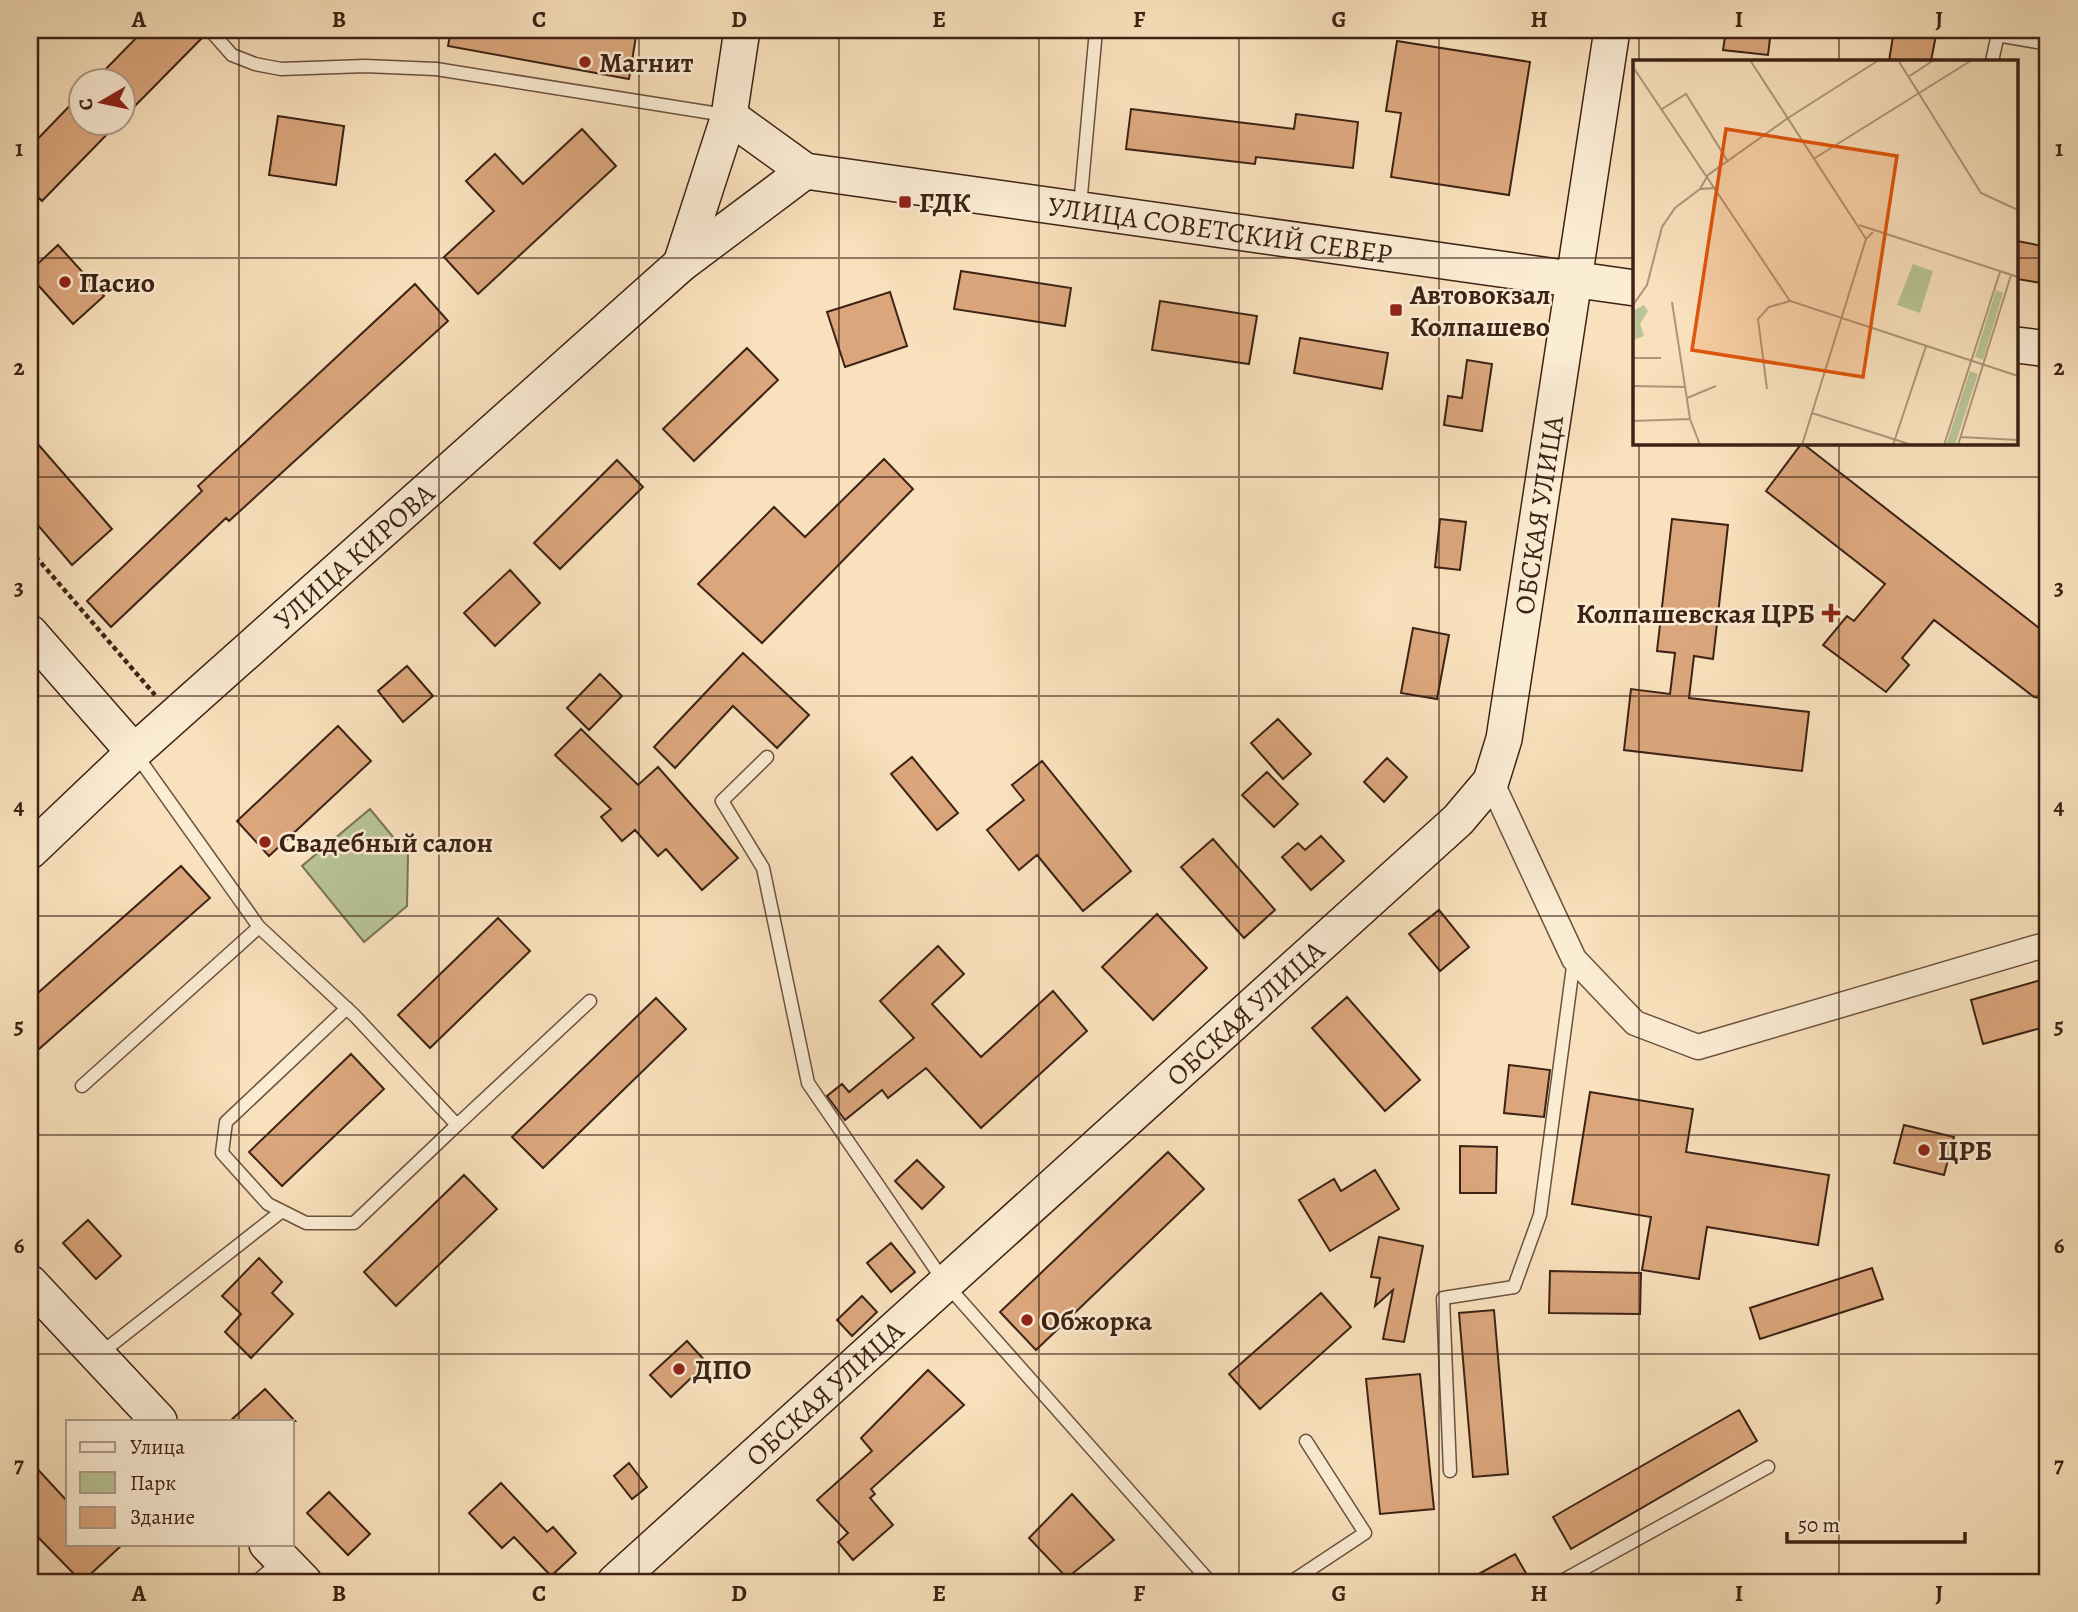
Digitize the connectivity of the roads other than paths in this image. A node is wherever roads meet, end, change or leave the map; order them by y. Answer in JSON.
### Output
{"nodes":[{"id":1,"x":210,"y":30,"type":"edge"},
{"id":2,"x":742,"y":30,"type":"edge"},
{"id":3,"x":1096,"y":30,"type":"edge"},
{"id":4,"x":1612,"y":30,"type":"edge"},
{"id":5,"x":1998,"y":32,"type":"edge"},
{"id":6,"x":2048,"y":44,"type":"edge"},
{"id":7,"x":1992,"y":60,"type":"edge"},
{"id":8,"x":729,"y":116,"type":"junction"},
{"id":9,"x":805,"y":172,"type":"junction"},
{"id":10,"x":1080,"y":210,"type":"junction"},
{"id":11,"x":681,"y":264,"type":"junction"},
{"id":12,"x":1572,"y":278,"type":"junction"},
{"id":13,"x":1633,"y":288,"type":"edge"},
{"id":14,"x":2018,"y":345,"type":"edge"},
{"id":15,"x":2048,"y":349,"type":"edge"},
{"id":16,"x":30,"y":633,"type":"edge"},
{"id":17,"x":134,"y":752,"type":"junction"},
{"id":18,"x":768,"y":757,"type":"dead end"},
{"id":19,"x":1491,"y":781,"type":"junction"},
{"id":20,"x":30,"y":851,"type":"edge"},
{"id":21,"x":259,"y":927,"type":"junction"},
{"id":22,"x":2048,"y":944,"type":"edge"},
{"id":23,"x":1574,"y":959,"type":"junction"},
{"id":24,"x":590,"y":1001,"type":"dead end"},
{"id":25,"x":348,"y":1009,"type":"junction"},
{"id":26,"x":82,"y":1086,"type":"dead end"},
{"id":27,"x":457,"y":1125,"type":"junction"},
{"id":28,"x":282,"y":1211,"type":"junction"},
{"id":29,"x":30,"y":1283,"type":"edge"},
{"id":30,"x":946,"y":1283,"type":"junction"},
{"id":31,"x":100,"y":1354,"type":"junction"},
{"id":32,"x":158,"y":1420,"type":"edge"},
{"id":33,"x":1306,"y":1441,"type":"dead end"},
{"id":34,"x":1768,"y":1467,"type":"dead end"},
{"id":35,"x":1450,"y":1471,"type":"dead end"},
{"id":36,"x":615,"y":1582,"type":"edge"},
{"id":37,"x":1210,"y":1582,"type":"edge"},
{"id":38,"x":1290,"y":1582,"type":"edge"},
{"id":39,"x":1560,"y":1582,"type":"edge"}],
"edges":[{"from":1,"to":8,"type":"lane"},
{"from":2,"to":8,"type":"street"},
{"from":3,"to":10,"type":"lane"},
{"from":4,"to":12,"type":"street","name":"ОБСКАЯ УЛИЦА"},
{"from":5,"to":6,"type":"lane"},
{"from":5,"to":7,"type":"lane"},
{"from":8,"to":9,"type":"street"},
{"from":8,"to":11,"type":"street"},
{"from":9,"to":10,"type":"street","name":"УЛИЦА СОВЕТСКИЙ СЕВЕР"},
{"from":9,"to":11,"type":"street","name":"УЛИЦА КИРОВА"},
{"from":10,"to":12,"type":"street","name":"УЛИЦА СОВЕТСКИЙ СЕВЕР"},
{"from":11,"to":17,"type":"street","name":"УЛИЦА КИРОВА"},
{"from":12,"to":13,"type":"street","name":"УЛИЦА СОВЕТСКИЙ СЕВЕР"},
{"from":12,"to":19,"type":"street","name":"ОБСКАЯ УЛИЦА"},
{"from":14,"to":15,"type":"street"},
{"from":16,"to":17,"type":"street"},
{"from":17,"to":20,"type":"street","name":"УЛИЦА КИРОВА"},
{"from":17,"to":21,"type":"lane"},
{"from":18,"to":30,"type":"lane"},
{"from":19,"to":23,"type":"street"},
{"from":19,"to":30,"type":"street","name":"ОБСКАЯ УЛИЦА"},
{"from":21,"to":25,"type":"lane"},
{"from":21,"to":26,"type":"lane"},
{"from":22,"to":23,"type":"street"},
{"from":23,"to":35,"type":"lane"},
{"from":24,"to":27,"type":"lane"},
{"from":25,"to":27,"type":"lane"},
{"from":25,"to":28,"type":"lane"},
{"from":27,"to":28,"type":"lane"},
{"from":28,"to":31,"type":"lane"},
{"from":29,"to":31,"type":"street"},
{"from":30,"to":36,"type":"street","name":"ОБСКАЯ УЛИЦА"},
{"from":30,"to":37,"type":"lane"},
{"from":31,"to":32,"type":"street"},
{"from":33,"to":38,"type":"lane"},
{"from":34,"to":39,"type":"lane"}]}
